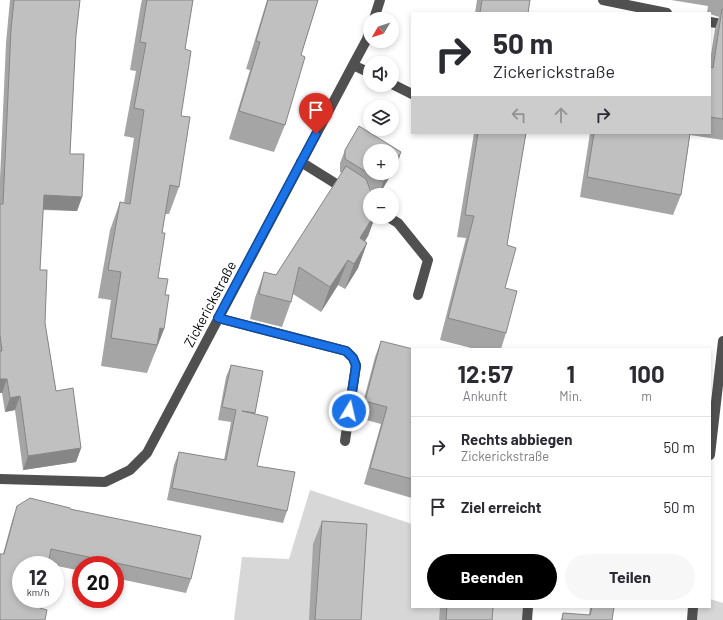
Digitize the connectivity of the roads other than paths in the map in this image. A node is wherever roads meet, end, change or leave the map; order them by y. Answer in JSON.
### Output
{"nodes":[{"id":1,"x":380,"y":0,"type":"edge"},
{"id":2,"x":603,"y":0,"type":"edge"},
{"id":3,"x":376,"y":12,"type":"edge"},
{"id":4,"x":662,"y":12,"type":"edge"},
{"id":5,"x":711,"y":22,"type":"edge"},
{"id":6,"x":723,"y":24,"type":"edge"},
{"id":7,"x":363,"y":46,"type":"edge"},
{"id":8,"x":353,"y":65,"type":"junction"},
{"id":9,"x":363,"y":70,"type":"edge"},
{"id":10,"x":399,"y":88,"type":"edge"},
{"id":11,"x":411,"y":94,"type":"edge"},
{"id":12,"x":301,"y":162,"type":"junction"},
{"id":13,"x":363,"y":201,"type":"edge"},
{"id":14,"x":399,"y":224,"type":"edge"},
{"id":15,"x":418,"y":295,"type":"dead end"},
{"id":16,"x":218,"y":318,"type":"junction"},
{"id":17,"x":723,"y":342,"type":"edge"},
{"id":18,"x":345,"y":441,"type":"dead end"},
{"id":19,"x":711,"y":446,"type":"edge"},
{"id":20,"x":0,"y":479,"type":"edge"},
{"id":21,"x":528,"y":608,"type":"edge"},
{"id":22,"x":693,"y":608,"type":"edge"},
{"id":23,"x":527,"y":620,"type":"edge"},
{"id":24,"x":692,"y":620,"type":"edge"}],
"edges":[{"from":1,"to":3,"type":"street"},
{"from":2,"to":4,"type":"street"},
{"from":5,"to":6,"type":"street"},
{"from":7,"to":8,"type":"street","name":"Zickerickstraße"},
{"from":8,"to":9,"type":"street"},
{"from":8,"to":12,"type":"street","name":"Zickerickstraße"},
{"from":10,"to":11,"type":"street"},
{"from":12,"to":13,"type":"street"},
{"from":12,"to":16,"type":"street","name":"Zickerickstraße"},
{"from":14,"to":15,"type":"street"},
{"from":16,"to":18,"type":"street"},
{"from":16,"to":20,"type":"street","name":"Zickerickstraße"},
{"from":17,"to":19,"type":"street"},
{"from":21,"to":23,"type":"street"},
{"from":22,"to":24,"type":"street"}]}
